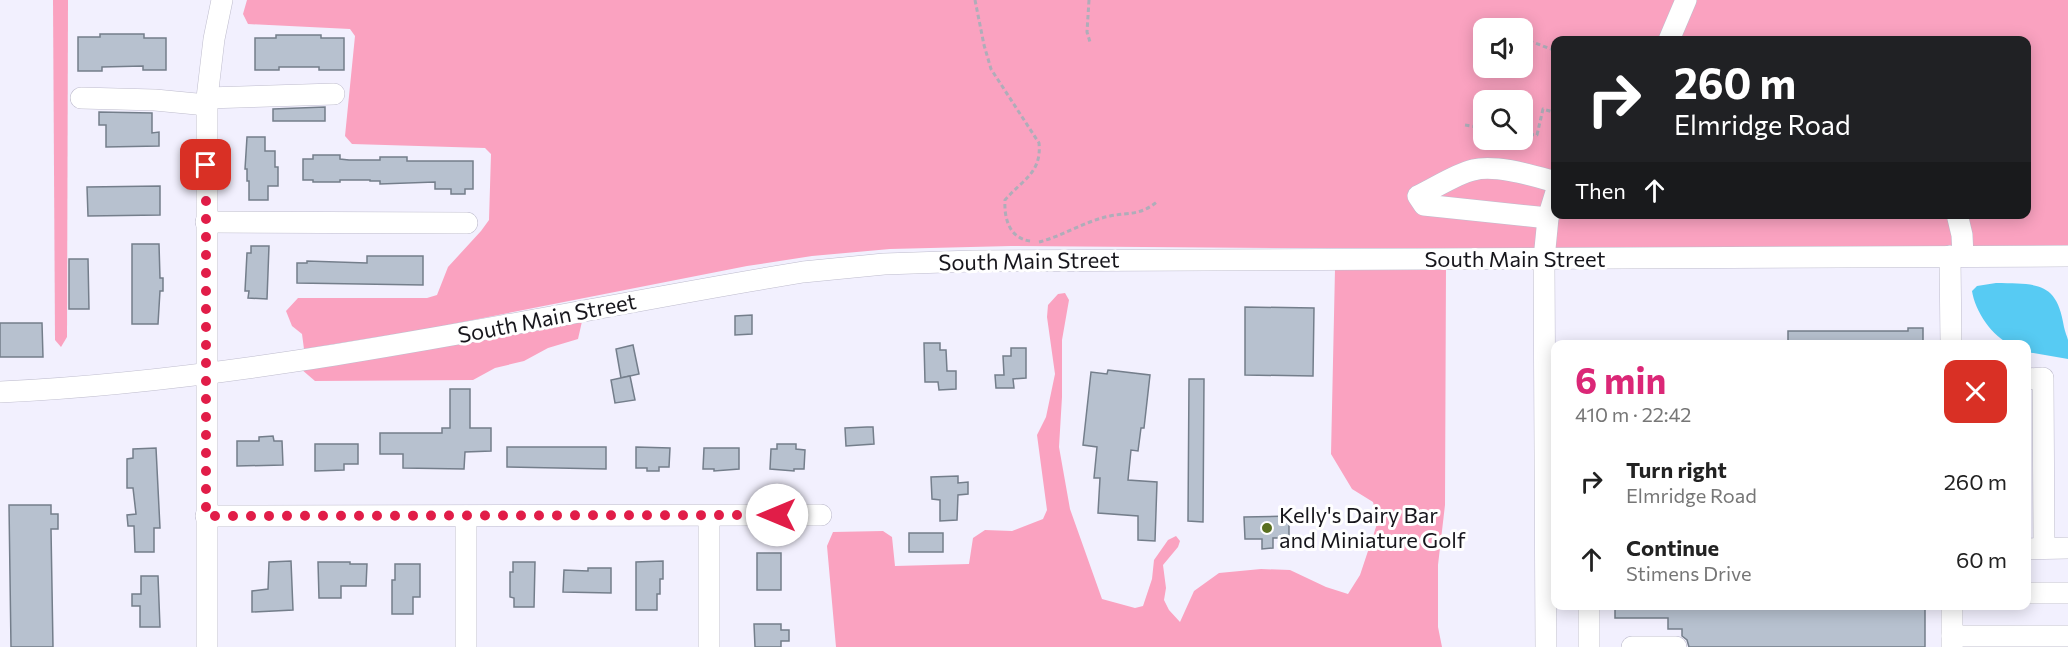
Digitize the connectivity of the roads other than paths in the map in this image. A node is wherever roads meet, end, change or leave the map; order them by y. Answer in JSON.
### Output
{"nodes":[{"id":1,"x":222,"y":0,"type":"edge"},
{"id":2,"x":1686,"y":0,"type":"edge"},
{"id":3,"x":1671,"y":36,"type":"edge"},
{"id":4,"x":334,"y":94,"type":"dead end"},
{"id":5,"x":81,"y":98,"type":"dead end"},
{"id":6,"x":207,"y":101,"type":"junction"},
{"id":7,"x":1551,"y":181,"type":"edge"},
{"id":8,"x":1551,"y":208,"type":"edge"},
{"id":9,"x":1548,"y":218,"type":"junction"},
{"id":10,"x":1958,"y":219,"type":"edge"},
{"id":11,"x":206,"y":222,"type":"junction"},
{"id":12,"x":467,"y":223,"type":"dead end"},
{"id":13,"x":1957,"y":256,"type":"junction"},
{"id":14,"x":2068,"y":256,"type":"edge"},
{"id":15,"x":1544,"y":259,"type":"junction"},
{"id":16,"x":1954,"y":340,"type":"edge"},
{"id":17,"x":206,"y":373,"type":"junction"},
{"id":18,"x":2031,"y":379,"type":"edge"},
{"id":19,"x":0,"y":392,"type":"edge"},
{"id":20,"x":821,"y":515,"type":"dead end"},
{"id":21,"x":206,"y":516,"type":"junction"},
{"id":22,"x":466,"y":516,"type":"junction"},
{"id":23,"x":709,"y":516,"type":"junction"},
{"id":24,"x":2035,"y":548,"type":"edge"},
{"id":25,"x":2068,"y":548,"type":"edge"},
{"id":26,"x":2068,"y":592,"type":"edge"},
{"id":27,"x":2031,"y":593,"type":"edge"},
{"id":28,"x":1589,"y":610,"type":"edge"},
{"id":29,"x":1952,"y":610,"type":"edge"},
{"id":30,"x":2068,"y":636,"type":"edge"},
{"id":31,"x":1952,"y":641,"type":"edge"},
{"id":32,"x":207,"y":647,"type":"edge"},
{"id":33,"x":466,"y":647,"type":"edge"},
{"id":34,"x":709,"y":647,"type":"edge"},
{"id":35,"x":1546,"y":647,"type":"edge"},
{"id":36,"x":1589,"y":647,"type":"edge"},
{"id":37,"x":1632,"y":647,"type":"edge"},
{"id":38,"x":1676,"y":647,"type":"edge"}],
"edges":[{"from":1,"to":6,"type":"street"},
{"from":2,"to":3,"type":"street"},
{"from":4,"to":6,"type":"street"},
{"from":5,"to":6,"type":"street"},
{"from":6,"to":11,"type":"street"},
{"from":7,"to":9,"type":"street"},
{"from":8,"to":9,"type":"street"},
{"from":9,"to":15,"type":"street"},
{"from":10,"to":13,"type":"street"},
{"from":11,"to":12,"type":"street"},
{"from":11,"to":17,"type":"street"},
{"from":13,"to":14,"type":"street","name":"South Main Street"},
{"from":13,"to":15,"type":"street","name":"South Main Street"},
{"from":13,"to":16,"type":"street"},
{"from":15,"to":17,"type":"street","name":"South Main Street"},
{"from":15,"to":35,"type":"street"},
{"from":17,"to":19,"type":"street","name":"South Main Street"},
{"from":17,"to":21,"type":"street"},
{"from":18,"to":24,"type":"street"},
{"from":20,"to":23,"type":"street"},
{"from":21,"to":22,"type":"street"},
{"from":21,"to":32,"type":"street"},
{"from":22,"to":23,"type":"street"},
{"from":22,"to":33,"type":"street"},
{"from":23,"to":34,"type":"street"},
{"from":24,"to":25,"type":"street"},
{"from":26,"to":27,"type":"street"},
{"from":28,"to":36,"type":"street"},
{"from":29,"to":31,"type":"street"},
{"from":30,"to":31,"type":"street"},
{"from":37,"to":38,"type":"street"}]}
